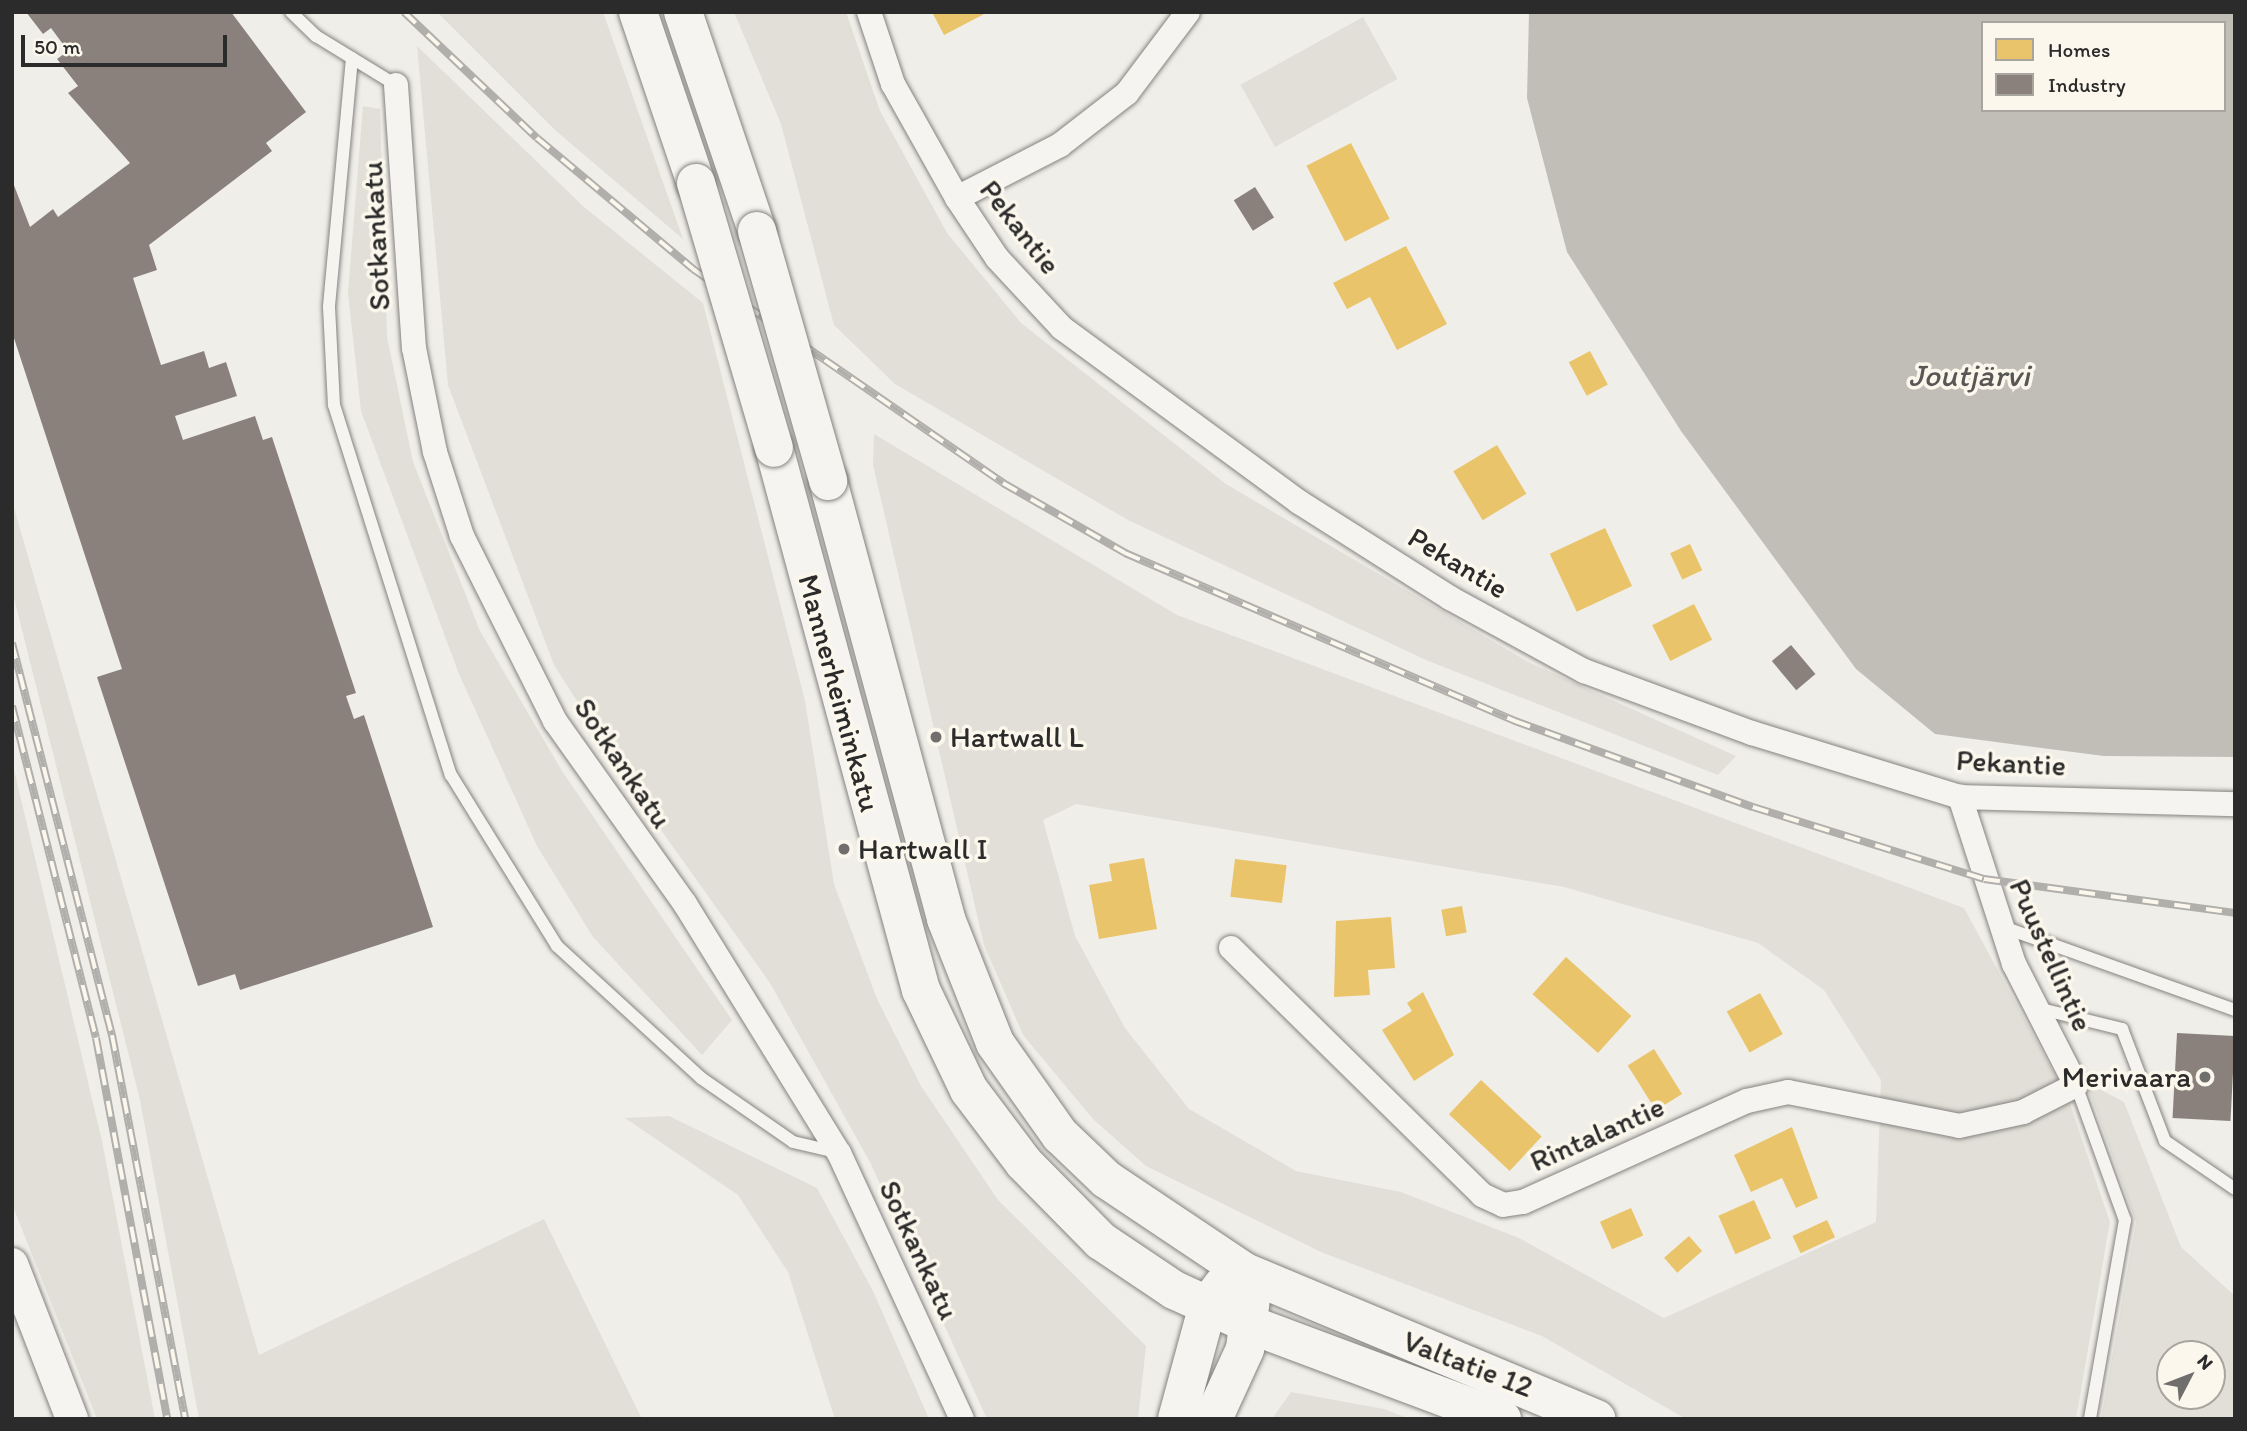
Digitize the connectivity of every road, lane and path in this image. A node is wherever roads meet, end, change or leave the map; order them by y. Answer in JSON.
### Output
{"nodes":[{"id":1,"x":290,"y":12,"type":"edge"},
{"id":2,"x":638,"y":12,"type":"edge"},
{"id":3,"x":683,"y":12,"type":"edge"},
{"id":4,"x":869,"y":12,"type":"edge"},
{"id":5,"x":1188,"y":12,"type":"edge"},
{"id":6,"x":352,"y":58,"type":"junction"},
{"id":7,"x":396,"y":85,"type":"joint"},
{"id":8,"x":957,"y":198,"type":"junction"},
{"id":9,"x":1960,"y":797,"type":"junction"},
{"id":10,"x":2235,"y":804,"type":"edge"},
{"id":11,"x":2000,"y":926,"type":"junction"},
{"id":12,"x":1231,"y":948,"type":"dead end"},
{"id":13,"x":2037,"y":1008,"type":"junction"},
{"id":14,"x":2235,"y":1010,"type":"edge"},
{"id":15,"x":2076,"y":1085,"type":"junction"},
{"id":16,"x":839,"y":1153,"type":"junction"},
{"id":17,"x":2235,"y":1189,"type":"edge"},
{"id":18,"x":12,"y":1264,"type":"edge"},
{"id":19,"x":1245,"y":1272,"type":"junction"},
{"id":20,"x":1208,"y":1305,"type":"junction"},
{"id":21,"x":1338,"y":1311,"type":"joint"},
{"id":22,"x":1251,"y":1325,"type":"junction"},
{"id":23,"x":72,"y":1419,"type":"edge"},
{"id":24,"x":962,"y":1419,"type":"edge"},
{"id":25,"x":1177,"y":1419,"type":"edge"},
{"id":26,"x":1213,"y":1419,"type":"edge"},
{"id":27,"x":1502,"y":1419,"type":"edge"},
{"id":28,"x":1597,"y":1419,"type":"edge"},
{"id":29,"x":2090,"y":1419,"type":"edge"}],
"edges":[{"from":1,"to":6,"type":"lane"},
{"from":2,"to":20,"type":"main road","name":"Mannerheiminkatu","bridge":true},
{"from":3,"to":19,"type":"main road","name":"Mannerheiminkatu","bridge":true},
{"from":4,"to":8,"type":"street","name":"Pekantie"},
{"from":5,"to":8,"type":"street"},
{"from":6,"to":7,"type":"lane"},
{"from":6,"to":16,"type":"lane"},
{"from":7,"to":16,"type":"street","name":"Sotkankatu"},
{"from":8,"to":9,"type":"street","name":"Pekantie"},
{"from":9,"to":10,"type":"street","name":"Pekantie"},
{"from":9,"to":11,"type":"street","name":"Puustellintie"},
{"from":11,"to":13,"type":"street","name":"Puustellintie"},
{"from":11,"to":14,"type":"lane"},
{"from":12,"to":15,"type":"street","name":"Rintalantie"},
{"from":13,"to":15,"type":"street","name":"Puustellintie"},
{"from":13,"to":17,"type":"lane"},
{"from":15,"to":29,"type":"lane","name":"Puustellintie"},
{"from":16,"to":24,"type":"street","name":"Sotkankatu"},
{"from":18,"to":23,"type":"street"},
{"from":19,"to":20,"type":"main road"},
{"from":19,"to":21,"type":"main road","name":"Mannerheiminkatu"},
{"from":19,"to":22,"type":"main road"},
{"from":20,"to":22,"type":"main road","name":"Mannerheiminkatu"},
{"from":20,"to":25,"type":"main road"},
{"from":21,"to":28,"type":"main road","name":"Valtatie 12"},
{"from":22,"to":26,"type":"main road"},
{"from":22,"to":27,"type":"main road","name":"Valtatie 12"}]}
